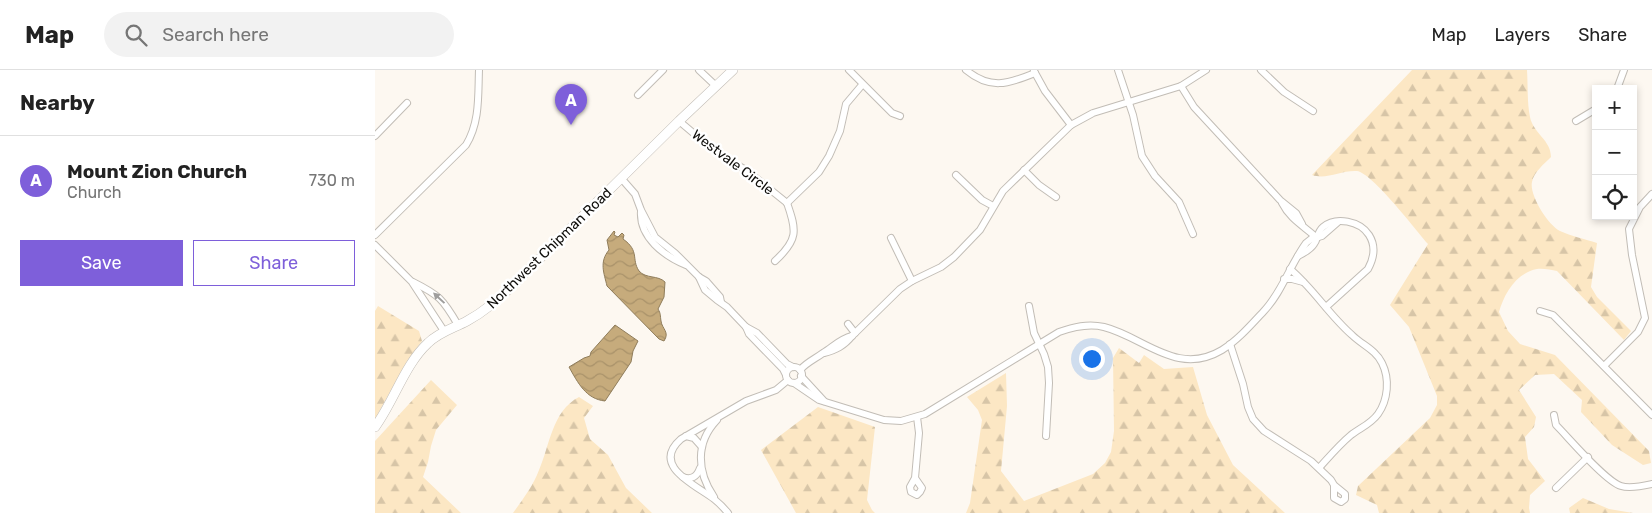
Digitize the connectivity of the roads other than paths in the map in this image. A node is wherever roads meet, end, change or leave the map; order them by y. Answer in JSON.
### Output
{"nodes":[{"id":1,"x":479,"y":70,"type":"edge"},
{"id":2,"x":663,"y":70,"type":"edge"},
{"id":3,"x":699,"y":70,"type":"edge"},
{"id":4,"x":733,"y":70,"type":"edge"},
{"id":5,"x":849,"y":70,"type":"edge"},
{"id":6,"x":965,"y":70,"type":"edge"},
{"id":7,"x":1118,"y":70,"type":"edge"},
{"id":8,"x":1206,"y":70,"type":"edge"},
{"id":9,"x":1261,"y":70,"type":"edge"},
{"id":10,"x":1625,"y":70,"type":"edge"},
{"id":11,"x":1035,"y":72,"type":"edge"},
{"id":12,"x":863,"y":85,"type":"junction"},
{"id":13,"x":1619,"y":85,"type":"edge"},
{"id":14,"x":715,"y":86,"type":"junction"},
{"id":15,"x":1181,"y":86,"type":"junction"},
{"id":16,"x":638,"y":95,"type":"dead end"},
{"id":17,"x":1128,"y":101,"type":"junction"},
{"id":18,"x":407,"y":103,"type":"dead end"},
{"id":19,"x":1313,"y":111,"type":"dead end"},
{"id":20,"x":1592,"y":112,"type":"edge"},
{"id":21,"x":900,"y":116,"type":"dead end"},
{"id":22,"x":679,"y":121,"type":"junction"},
{"id":23,"x":1576,"y":122,"type":"dead end"},
{"id":24,"x":1071,"y":126,"type":"junction"},
{"id":25,"x":375,"y":136,"type":"edge"},
{"id":26,"x":1024,"y":170,"type":"junction"},
{"id":27,"x":956,"y":175,"type":"dead end"},
{"id":28,"x":621,"y":178,"type":"junction"},
{"id":29,"x":1652,"y":194,"type":"edge"},
{"id":30,"x":1056,"y":196,"type":"dead end"},
{"id":31,"x":787,"y":203,"type":"junction"},
{"id":32,"x":993,"y":206,"type":"junction"},
{"id":33,"x":1193,"y":234,"type":"dead end"},
{"id":34,"x":375,"y":235,"type":"edge"},
{"id":35,"x":891,"y":238,"type":"dead end"},
{"id":36,"x":1317,"y":238,"type":"junction"},
{"id":37,"x":375,"y":245,"type":"edge"},
{"id":38,"x":775,"y":261,"type":"dead end"},
{"id":39,"x":1290,"y":269,"type":"junction"},
{"id":40,"x":1284,"y":279,"type":"junction"},
{"id":41,"x":912,"y":280,"type":"junction"},
{"id":42,"x":412,"y":282,"type":"junction"},
{"id":43,"x":1303,"y":282,"type":"junction"},
{"id":44,"x":1029,"y":306,"type":"dead end"},
{"id":45,"x":1326,"y":307,"type":"junction"},
{"id":46,"x":1540,"y":311,"type":"dead end"},
{"id":47,"x":848,"y":324,"type":"dead end"},
{"id":48,"x":458,"y":325,"type":"junction"},
{"id":49,"x":746,"y":327,"type":"junction"},
{"id":50,"x":443,"y":332,"type":"junction"},
{"id":51,"x":853,"y":334,"type":"junction"},
{"id":52,"x":1039,"y":344,"type":"junction"},
{"id":53,"x":1230,"y":344,"type":"junction"},
{"id":54,"x":1222,"y":350,"type":"junction"},
{"id":55,"x":1236,"y":365,"type":"junction"},
{"id":56,"x":1604,"y":366,"type":"junction"},
{"id":57,"x":798,"y":371,"type":"junction"},
{"id":58,"x":789,"y":379,"type":"junction"},
{"id":59,"x":825,"y":401,"type":"junction"},
{"id":60,"x":722,"y":415,"type":"junction"},
{"id":61,"x":1554,"y":415,"type":"dead end"},
{"id":62,"x":1652,"y":415,"type":"edge"},
{"id":63,"x":917,"y":417,"type":"junction"},
{"id":64,"x":375,"y":427,"type":"edge"},
{"id":65,"x":686,"y":436,"type":"junction"},
{"id":66,"x":1046,"y":436,"type":"dead end"},
{"id":67,"x":701,"y":447,"type":"junction"},
{"id":68,"x":1588,"y":457,"type":"junction"},
{"id":69,"x":701,"y":468,"type":"junction"},
{"id":70,"x":1319,"y":468,"type":"junction"},
{"id":71,"x":682,"y":477,"type":"junction"},
{"id":72,"x":915,"y":478,"type":"dead end"},
{"id":73,"x":1652,"y":484,"type":"edge"},
{"id":74,"x":1334,"y":485,"type":"dead end"},
{"id":75,"x":1556,"y":488,"type":"dead end"},
{"id":76,"x":716,"y":500,"type":"junction"},
{"id":77,"x":729,"y":513,"type":"edge"}],
"edges":[{"from":1,"to":34,"type":"street"},
{"from":2,"to":16,"type":"street"},
{"from":3,"to":14,"type":"street"},
{"from":4,"to":14,"type":"main road","name":"Northwest Chipman Road"},
{"from":5,"to":12,"type":"street"},
{"from":6,"to":11,"type":"street"},
{"from":7,"to":17,"type":"street"},
{"from":8,"to":15,"type":"street"},
{"from":9,"to":19,"type":"street"},
{"from":10,"to":13,"type":"street"},
{"from":11,"to":24,"type":"street"},
{"from":12,"to":21,"type":"street"},
{"from":12,"to":31,"type":"street"},
{"from":14,"to":22,"type":"main road","name":"Northwest Chipman Road"},
{"from":15,"to":17,"type":"street"},
{"from":15,"to":36,"type":"street"},
{"from":17,"to":24,"type":"street"},
{"from":17,"to":33,"type":"street"},
{"from":18,"to":25,"type":"street"},
{"from":20,"to":23,"type":"street"},
{"from":22,"to":28,"type":"main road","name":"Northwest Chipman Road"},
{"from":22,"to":31,"type":"street","name":"Westvale Circle"},
{"from":24,"to":26,"type":"street"},
{"from":26,"to":30,"type":"street"},
{"from":26,"to":32,"type":"street"},
{"from":27,"to":32,"type":"street"},
{"from":28,"to":48,"type":"main road","name":"Northwest Chipman Road"},
{"from":28,"to":49,"type":"street"},
{"from":29,"to":56,"type":"street"},
{"from":31,"to":38,"type":"street"},
{"from":32,"to":41,"type":"street"},
{"from":35,"to":41,"type":"street"},
{"from":36,"to":39,"type":"street"},
{"from":36,"to":45,"type":"street"},
{"from":37,"to":42,"type":"street"},
{"from":39,"to":40,"type":"street"},
{"from":39,"to":43,"type":"street"},
{"from":40,"to":43,"type":"street"},
{"from":40,"to":53,"type":"street"},
{"from":41,"to":51,"type":"street"},
{"from":48,"to":42,"type":"street","one_way":true},
{"from":42,"to":50,"type":"street"},
{"from":43,"to":45,"type":"street"},
{"from":44,"to":52,"type":"street"},
{"from":45,"to":70,"type":"street"},
{"from":46,"to":56,"type":"street"},
{"from":47,"to":51,"type":"street"},
{"from":48,"to":50,"type":"main road","name":"Northwest Chipman Road"},
{"from":49,"to":57,"type":"street"},
{"from":49,"to":58,"type":"street"},
{"from":50,"to":64,"type":"main road","name":"Northwest Chipman Road"},
{"from":51,"to":57,"type":"street"},
{"from":52,"to":54,"type":"street"},
{"from":52,"to":63,"type":"street"},
{"from":52,"to":66,"type":"street"},
{"from":53,"to":54,"type":"street"},
{"from":53,"to":55,"type":"street"},
{"from":54,"to":55,"type":"street"},
{"from":55,"to":70,"type":"street"},
{"from":56,"to":62,"type":"street"},
{"from":57,"to":58,"type":"street"},
{"from":57,"to":58,"type":"street"},
{"from":57,"to":59,"type":"street"},
{"from":58,"to":59,"type":"street"},
{"from":58,"to":60,"type":"street"},
{"from":59,"to":63,"type":"street"},
{"from":60,"to":65,"type":"street"},
{"from":60,"to":67,"type":"street"},
{"from":61,"to":68,"type":"street"},
{"from":63,"to":72,"type":"street"},
{"from":65,"to":67,"type":"street"},
{"from":65,"to":71,"type":"street"},
{"from":67,"to":69,"type":"street"},
{"from":68,"to":73,"type":"street"},
{"from":68,"to":75,"type":"street"},
{"from":69,"to":71,"type":"street"},
{"from":69,"to":76,"type":"street"},
{"from":70,"to":74,"type":"street"},
{"from":71,"to":76,"type":"street"},
{"from":76,"to":77,"type":"street"}]}
